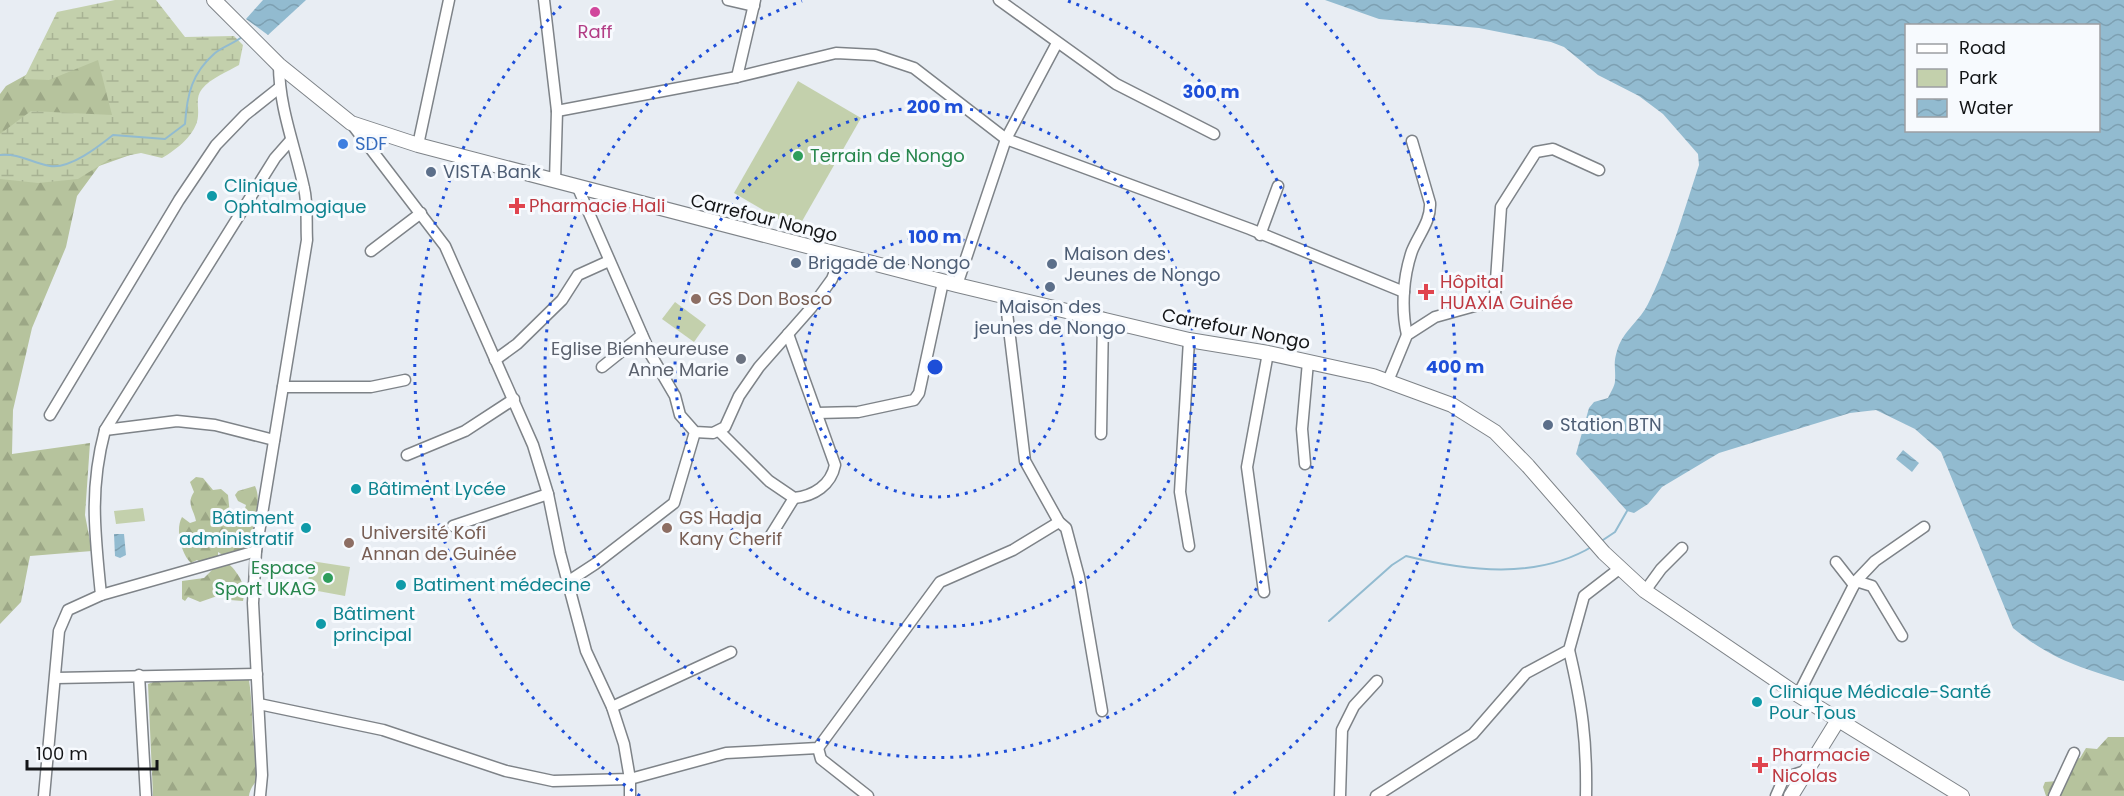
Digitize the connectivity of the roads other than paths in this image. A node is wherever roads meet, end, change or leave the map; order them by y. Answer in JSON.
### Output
{"nodes":[{"id":1,"x":214,"y":0,"type":"edge"},
{"id":2,"x":449,"y":0,"type":"edge"},
{"id":3,"x":544,"y":0,"type":"edge"},
{"id":4,"x":728,"y":0,"type":"edge"},
{"id":5,"x":999,"y":0,"type":"edge"},
{"id":6,"x":754,"y":3,"type":"edge"},
{"id":7,"x":1057,"y":43,"type":"junction"},
{"id":8,"x":279,"y":65,"type":"junction"},
{"id":9,"x":737,"y":77,"type":"junction"},
{"id":10,"x":279,"y":88,"type":"junction"},
{"id":11,"x":558,"y":111,"type":"junction"},
{"id":12,"x":351,"y":123,"type":"junction"},
{"id":13,"x":1214,"y":134,"type":"dead end"},
{"id":14,"x":1006,"y":139,"type":"junction"},
{"id":15,"x":290,"y":141,"type":"junction"},
{"id":16,"x":1412,"y":141,"type":"dead end"},
{"id":17,"x":418,"y":146,"type":"junction"},
{"id":18,"x":1599,"y":170,"type":"dead end"},
{"id":19,"x":555,"y":181,"type":"junction"},
{"id":20,"x":1278,"y":186,"type":"dead end"},
{"id":21,"x":578,"y":188,"type":"junction"},
{"id":22,"x":421,"y":213,"type":"junction"},
{"id":23,"x":1260,"y":235,"type":"junction"},
{"id":24,"x":371,"y":251,"type":"dead end"},
{"id":25,"x":841,"y":256,"type":"junction"},
{"id":26,"x":609,"y":261,"type":"junction"},
{"id":27,"x":950,"y":284,"type":"junction"},
{"id":28,"x":1404,"y":292,"type":"junction"},
{"id":29,"x":1005,"y":296,"type":"junction"},
{"id":30,"x":1103,"y":318,"type":"junction"},
{"id":31,"x":788,"y":334,"type":"junction"},
{"id":32,"x":1407,"y":335,"type":"junction"},
{"id":33,"x":642,"y":336,"type":"junction"},
{"id":34,"x":1189,"y":340,"type":"junction"},
{"id":35,"x":1268,"y":352,"type":"junction"},
{"id":36,"x":495,"y":360,"type":"junction"},
{"id":37,"x":1308,"y":362,"type":"junction"},
{"id":38,"x":602,"y":367,"type":"dead end"},
{"id":39,"x":405,"y":380,"type":"dead end"},
{"id":40,"x":1388,"y":381,"type":"junction"},
{"id":41,"x":283,"y":387,"type":"junction"},
{"id":42,"x":514,"y":399,"type":"junction"},
{"id":43,"x":818,"y":413,"type":"junction"},
{"id":44,"x":50,"y":415,"type":"dead end"},
{"id":45,"x":105,"y":430,"type":"junction"},
{"id":46,"x":719,"y":431,"type":"junction"},
{"id":47,"x":694,"y":432,"type":"junction"},
{"id":48,"x":1101,"y":434,"type":"dead end"},
{"id":49,"x":274,"y":440,"type":"junction"},
{"id":50,"x":407,"y":455,"type":"dead end"},
{"id":51,"x":1305,"y":464,"type":"dead end"},
{"id":52,"x":548,"y":494,"type":"junction"},
{"id":53,"x":795,"y":498,"type":"junction"},
{"id":54,"x":1059,"y":522,"type":"junction"},
{"id":55,"x":453,"y":526,"type":"dead end"},
{"id":56,"x":1924,"y":527,"type":"dead end"},
{"id":57,"x":768,"y":540,"type":"dead end"},
{"id":58,"x":1189,"y":546,"type":"dead end"},
{"id":59,"x":1682,"y":548,"type":"dead end"},
{"id":60,"x":256,"y":551,"type":"junction"},
{"id":61,"x":1836,"y":562,"type":"dead end"},
{"id":62,"x":1619,"y":568,"type":"junction"},
{"id":63,"x":569,"y":581,"type":"junction"},
{"id":64,"x":1855,"y":583,"type":"junction"},
{"id":65,"x":1645,"y":591,"type":"junction"},
{"id":66,"x":1264,"y":592,"type":"dead end"},
{"id":67,"x":101,"y":595,"type":"junction"},
{"id":68,"x":1902,"y":636,"type":"dead end"},
{"id":69,"x":1569,"y":650,"type":"junction"},
{"id":70,"x":731,"y":652,"type":"dead end"},
{"id":71,"x":257,"y":674,"type":"junction"},
{"id":72,"x":139,"y":675,"type":"junction"},
{"id":73,"x":56,"y":678,"type":"junction"},
{"id":74,"x":1377,"y":681,"type":"dead end"},
{"id":75,"x":1798,"y":695,"type":"junction"},
{"id":76,"x":259,"y":704,"type":"junction"},
{"id":77,"x":612,"y":707,"type":"junction"},
{"id":78,"x":1101,"y":711,"type":"dead end"},
{"id":79,"x":1838,"y":720,"type":"junction"},
{"id":80,"x":818,"y":748,"type":"junction"},
{"id":81,"x":2074,"y":753,"type":"dead end"},
{"id":82,"x":1808,"y":770,"type":"junction"},
{"id":83,"x":630,"y":779,"type":"junction"},
{"id":84,"x":45,"y":796,"type":"edge"},
{"id":85,"x":146,"y":796,"type":"edge"},
{"id":86,"x":260,"y":796,"type":"edge"},
{"id":87,"x":630,"y":796,"type":"edge"},
{"id":88,"x":868,"y":796,"type":"edge"},
{"id":89,"x":1340,"y":796,"type":"edge"},
{"id":90,"x":1376,"y":796,"type":"edge"},
{"id":91,"x":1586,"y":796,"type":"edge"},
{"id":92,"x":1776,"y":796,"type":"edge"},
{"id":93,"x":1791,"y":796,"type":"edge"},
{"id":94,"x":1962,"y":796,"type":"edge"},
{"id":95,"x":2054,"y":796,"type":"edge"}],
"edges":[{"from":1,"to":8,"type":"main road","name":"Carrefour Nongo"},
{"from":2,"to":17,"type":"street"},
{"from":3,"to":11,"type":"street"},
{"from":4,"to":6,"type":"street"},
{"from":5,"to":7,"type":"street"},
{"from":6,"to":9,"type":"street"},
{"from":7,"to":13,"type":"street"},
{"from":7,"to":14,"type":"street"},
{"from":8,"to":10,"type":"street"},
{"from":8,"to":12,"type":"main road","name":"Carrefour Nongo"},
{"from":9,"to":11,"type":"street"},
{"from":9,"to":14,"type":"street"},
{"from":10,"to":15,"type":"street"},
{"from":10,"to":44,"type":"street"},
{"from":11,"to":19,"type":"street"},
{"from":12,"to":17,"type":"main road","name":"Carrefour Nongo"},
{"from":12,"to":22,"type":"street"},
{"from":14,"to":23,"type":"street"},
{"from":14,"to":27,"type":"street"},
{"from":15,"to":41,"type":"street"},
{"from":15,"to":45,"type":"street"},
{"from":16,"to":28,"type":"street"},
{"from":17,"to":19,"type":"main road","name":"Carrefour Nongo"},
{"from":18,"to":32,"type":"street"},
{"from":19,"to":21,"type":"main road","name":"Carrefour Nongo"},
{"from":20,"to":23,"type":"street"},
{"from":21,"to":25,"type":"main road","name":"Carrefour Nongo"},
{"from":21,"to":26,"type":"street"},
{"from":22,"to":24,"type":"street"},
{"from":22,"to":36,"type":"street"},
{"from":23,"to":28,"type":"street"},
{"from":25,"to":27,"type":"main road","name":"Carrefour Nongo"},
{"from":25,"to":31,"type":"street"},
{"from":26,"to":33,"type":"street"},
{"from":26,"to":36,"type":"street"},
{"from":27,"to":29,"type":"main road","name":"Carrefour Nongo"},
{"from":27,"to":43,"type":"street"},
{"from":28,"to":32,"type":"street"},
{"from":29,"to":30,"type":"main road","name":"Carrefour Nongo"},
{"from":29,"to":54,"type":"street"},
{"from":30,"to":34,"type":"main road","name":"Carrefour Nongo"},
{"from":30,"to":48,"type":"street"},
{"from":31,"to":43,"type":"street"},
{"from":31,"to":46,"type":"street"},
{"from":32,"to":40,"type":"street"},
{"from":33,"to":38,"type":"street"},
{"from":33,"to":47,"type":"street"},
{"from":34,"to":35,"type":"main road","name":"Carrefour Nongo"},
{"from":34,"to":58,"type":"street"},
{"from":35,"to":37,"type":"main road","name":"Carrefour Nongo"},
{"from":35,"to":66,"type":"street"},
{"from":36,"to":42,"type":"street"},
{"from":37,"to":40,"type":"main road","name":"Carrefour Nongo"},
{"from":37,"to":51,"type":"street"},
{"from":39,"to":41,"type":"street"},
{"from":40,"to":62,"type":"main road","name":"Carrefour Nongo"},
{"from":41,"to":49,"type":"street"},
{"from":42,"to":50,"type":"street"},
{"from":42,"to":52,"type":"street"},
{"from":43,"to":53,"type":"street"},
{"from":45,"to":49,"type":"street"},
{"from":45,"to":67,"type":"street"},
{"from":46,"to":47,"type":"street"},
{"from":46,"to":53,"type":"street"},
{"from":47,"to":63,"type":"street"},
{"from":49,"to":60,"type":"street"},
{"from":52,"to":55,"type":"street"},
{"from":52,"to":63,"type":"street"},
{"from":53,"to":57,"type":"street"},
{"from":54,"to":78,"type":"street"},
{"from":54,"to":80,"type":"street"},
{"from":56,"to":64,"type":"street"},
{"from":59,"to":65,"type":"street"},
{"from":60,"to":67,"type":"street"},
{"from":60,"to":71,"type":"street"},
{"from":61,"to":64,"type":"street"},
{"from":62,"to":65,"type":"main road","name":"Carrefour Nongo"},
{"from":62,"to":69,"type":"street"},
{"from":63,"to":77,"type":"street"},
{"from":64,"to":68,"type":"street"},
{"from":64,"to":75,"type":"street"},
{"from":65,"to":75,"type":"main road","name":"Carrefour Nongo"},
{"from":67,"to":73,"type":"street"},
{"from":69,"to":90,"type":"street"},
{"from":69,"to":91,"type":"street"},
{"from":70,"to":77,"type":"street"},
{"from":71,"to":72,"type":"street"},
{"from":71,"to":76,"type":"street"},
{"from":72,"to":73,"type":"street"},
{"from":72,"to":85,"type":"street"},
{"from":73,"to":84,"type":"street"},
{"from":74,"to":89,"type":"street"},
{"from":75,"to":79,"type":"main road","name":"Carrefour Nongo"},
{"from":76,"to":83,"type":"street"},
{"from":76,"to":86,"type":"street"},
{"from":77,"to":83,"type":"street"},
{"from":79,"to":82,"type":"main road"},
{"from":79,"to":94,"type":"main road","name":"Carrefour Nongo"},
{"from":80,"to":83,"type":"street"},
{"from":80,"to":88,"type":"street"},
{"from":81,"to":95,"type":"street"},
{"from":82,"to":92,"type":"street"},
{"from":82,"to":93,"type":"main road"},
{"from":83,"to":87,"type":"street"}]}
